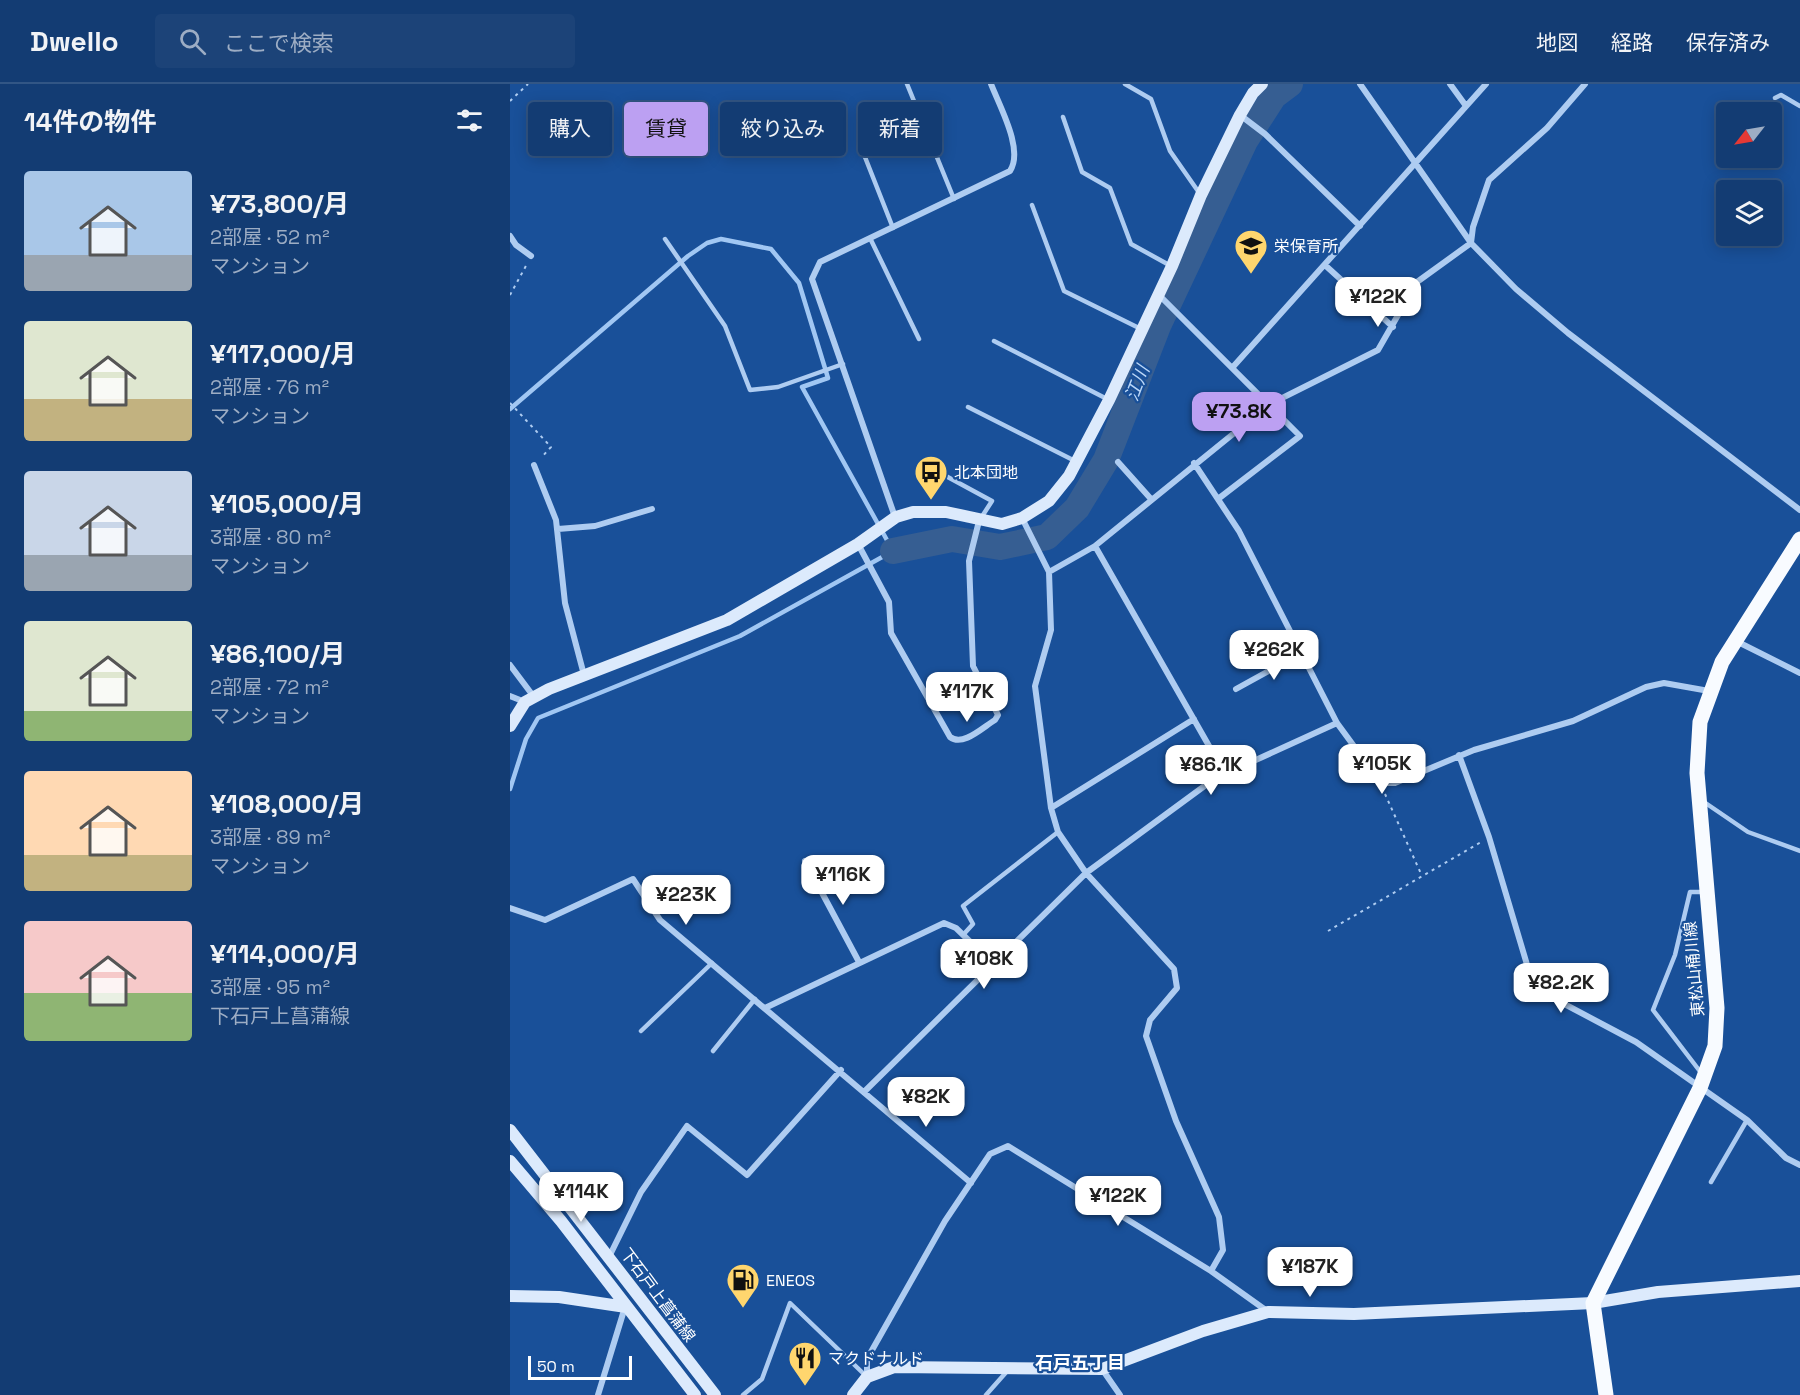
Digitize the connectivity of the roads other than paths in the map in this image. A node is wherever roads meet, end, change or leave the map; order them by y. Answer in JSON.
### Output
{"nodes":[{"id":1,"x":907,"y":84,"type":"edge"},
{"id":2,"x":991,"y":84,"type":"edge"},
{"id":3,"x":1125,"y":84,"type":"edge"},
{"id":4,"x":1262,"y":84,"type":"edge"},
{"id":5,"x":1360,"y":84,"type":"edge"},
{"id":6,"x":1450,"y":84,"type":"edge"},
{"id":7,"x":1486,"y":84,"type":"edge"},
{"id":8,"x":1585,"y":84,"type":"edge"},
{"id":9,"x":1775,"y":98,"type":"dead end"},
{"id":10,"x":1466,"y":106,"type":"junction"},
{"id":11,"x":1800,"y":106,"type":"edge"},
{"id":12,"x":1240,"y":115,"type":"junction"},
{"id":13,"x":1063,"y":117,"type":"dead end"},
{"id":14,"x":864,"y":156,"type":"edge"},
{"id":15,"x":1416,"y":164,"type":"junction"},
{"id":16,"x":1201,"y":195,"type":"junction"},
{"id":17,"x":954,"y":199,"type":"junction"},
{"id":18,"x":1032,"y":205,"type":"dead end"},
{"id":19,"x":1360,"y":226,"type":"junction"},
{"id":20,"x":893,"y":228,"type":"junction"},
{"id":21,"x":510,"y":236,"type":"edge"},
{"id":22,"x":870,"y":238,"type":"junction"},
{"id":23,"x":665,"y":239,"type":"dead end"},
{"id":24,"x":1471,"y":243,"type":"junction"},
{"id":25,"x":531,"y":256,"type":"road end"},
{"id":26,"x":1172,"y":266,"type":"junction"},
{"id":27,"x":1326,"y":266,"type":"junction"},
{"id":28,"x":1158,"y":294,"type":"junction"},
{"id":29,"x":1393,"y":327,"type":"junction"},
{"id":30,"x":1143,"y":330,"type":"junction"},
{"id":31,"x":919,"y":339,"type":"dead end"},
{"id":32,"x":994,"y":340,"type":"dead end"},
{"id":33,"x":843,"y":364,"type":"junction"},
{"id":34,"x":1232,"y":368,"type":"junction"},
{"id":35,"x":1109,"y":400,"type":"junction"},
{"id":36,"x":1270,"y":404,"type":"junction"},
{"id":37,"x":968,"y":407,"type":"dead end"},
{"id":38,"x":1077,"y":462,"type":"junction"},
{"id":39,"x":1118,"y":462,"type":"dead end"},
{"id":40,"x":1194,"y":463,"type":"junction"},
{"id":41,"x":534,"y":465,"type":"road end"},
{"id":42,"x":944,"y":475,"type":"dead end"},
{"id":43,"x":1151,"y":500,"type":"junction"},
{"id":44,"x":1218,"y":500,"type":"junction"},
{"id":45,"x":652,"y":509,"type":"dead end"},
{"id":46,"x":1800,"y":510,"type":"edge"},
{"id":47,"x":896,"y":517,"type":"junction"},
{"id":48,"x":1022,"y":518,"type":"junction"},
{"id":49,"x":980,"y":521,"type":"junction"},
{"id":50,"x":558,"y":529,"type":"junction"},
{"id":51,"x":1800,"y":539,"type":"edge"},
{"id":52,"x":858,"y":544,"type":"junction"},
{"id":53,"x":1095,"y":546,"type":"junction"},
{"id":54,"x":1049,"y":572,"type":"junction"},
{"id":55,"x":1735,"y":641,"type":"junction"},
{"id":56,"x":1301,"y":653,"type":"junction"},
{"id":57,"x":510,"y":664,"type":"edge"},
{"id":58,"x":1800,"y":673,"type":"edge"},
{"id":59,"x":584,"y":675,"type":"junction"},
{"id":60,"x":1236,"y":689,"type":"dead end"},
{"id":61,"x":1709,"y":691,"type":"junction"},
{"id":62,"x":510,"y":696,"type":"edge"},
{"id":63,"x":530,"y":700,"type":"junction"},
{"id":64,"x":1194,"y":719,"type":"junction"},
{"id":65,"x":1337,"y":723,"type":"junction"},
{"id":66,"x":510,"y":726,"type":"edge"},
{"id":67,"x":1459,"y":755,"type":"junction"},
{"id":68,"x":1225,"y":774,"type":"junction"},
{"id":69,"x":1699,"y":798,"type":"junction"},
{"id":70,"x":1051,"y":808,"type":"junction"},
{"id":71,"x":1058,"y":832,"type":"junction"},
{"id":72,"x":1800,"y":851,"type":"edge"},
{"id":73,"x":805,"y":861,"type":"dead end"},
{"id":74,"x":1086,"y":873,"type":"junction"},
{"id":75,"x":1705,"y":891,"type":"junction"},
{"id":76,"x":510,"y":908,"type":"edge"},
{"id":77,"x":963,"y":935,"type":"junction"},
{"id":78,"x":860,"y":962,"type":"junction"},
{"id":79,"x":712,"y":963,"type":"junction"},
{"id":80,"x":993,"y":964,"type":"junction"},
{"id":81,"x":755,"y":999,"type":"junction"},
{"id":82,"x":765,"y":1008,"type":"junction"},
{"id":83,"x":641,"y":1031,"type":"dead end"},
{"id":84,"x":712,"y":1051,"type":"dead end"},
{"id":85,"x":841,"y":1070,"type":"junction"},
{"id":86,"x":1702,"y":1082,"type":"junction"},
{"id":87,"x":865,"y":1092,"type":"junction"},
{"id":88,"x":1747,"y":1120,"type":"junction"},
{"id":89,"x":510,"y":1130,"type":"edge"},
{"id":90,"x":510,"y":1161,"type":"edge"},
{"id":91,"x":1800,"y":1165,"type":"edge"},
{"id":92,"x":971,"y":1182,"type":"junction"},
{"id":93,"x":1711,"y":1182,"type":"dead end"},
{"id":94,"x":609,"y":1257,"type":"junction"},
{"id":95,"x":1211,"y":1271,"type":"junction"},
{"id":96,"x":1800,"y":1281,"type":"edge"},
{"id":97,"x":510,"y":1296,"type":"edge"},
{"id":98,"x":1593,"y":1303,"type":"junction"},
{"id":99,"x":626,"y":1307,"type":"junction"},
{"id":100,"x":1268,"y":1312,"type":"junction"},
{"id":101,"x":1011,"y":1367,"type":"junction"},
{"id":102,"x":1102,"y":1369,"type":"junction"},
{"id":103,"x":867,"y":1377,"type":"junction"},
{"id":104,"x":598,"y":1395,"type":"edge"},
{"id":105,"x":695,"y":1395,"type":"edge"},
{"id":106,"x":715,"y":1395,"type":"edge"},
{"id":107,"x":743,"y":1395,"type":"edge"},
{"id":108,"x":853,"y":1395,"type":"edge"},
{"id":109,"x":986,"y":1395,"type":"edge"},
{"id":110,"x":1120,"y":1395,"type":"edge"},
{"id":111,"x":1606,"y":1395,"type":"edge"}],
"edges":[{"from":1,"to":17,"type":"lane"},
{"from":2,"to":17,"type":"street"},
{"from":3,"to":16,"type":"lane"},
{"from":4,"to":12,"type":"street"},
{"from":5,"to":15,"type":"street"},
{"from":6,"to":10,"type":"street"},
{"from":7,"to":10,"type":"street"},
{"from":8,"to":24,"type":"street"},
{"from":9,"to":11,"type":"lane"},
{"from":10,"to":15,"type":"street"},
{"from":12,"to":16,"type":"street"},
{"from":12,"to":19,"type":"street"},
{"from":13,"to":26,"type":"lane"},
{"from":14,"to":20,"type":"lane"},
{"from":15,"to":19,"type":"street"},
{"from":15,"to":24,"type":"street"},
{"from":16,"to":26,"type":"street"},
{"from":17,"to":20,"type":"street"},
{"from":18,"to":30,"type":"lane"},
{"from":19,"to":27,"type":"street"},
{"from":20,"to":22,"type":"street"},
{"from":21,"to":25,"type":"street"},
{"from":22,"to":31,"type":"lane"},
{"from":22,"to":33,"type":"street"},
{"from":23,"to":33,"type":"lane"},
{"from":24,"to":29,"type":"street"},
{"from":24,"to":46,"type":"street"},
{"from":26,"to":28,"type":"street"},
{"from":27,"to":29,"type":"street"},
{"from":27,"to":34,"type":"street"},
{"from":28,"to":30,"type":"street"},
{"from":28,"to":34,"type":"street"},
{"from":29,"to":36,"type":"street"},
{"from":30,"to":35,"type":"street"},
{"from":32,"to":35,"type":"lane"},
{"from":33,"to":47,"type":"street"},
{"from":34,"to":36,"type":"street"},
{"from":35,"to":38,"type":"street"},
{"from":36,"to":40,"type":"street"},
{"from":36,"to":44,"type":"street"},
{"from":37,"to":38,"type":"lane"},
{"from":38,"to":48,"type":"street"},
{"from":39,"to":43,"type":"street"},
{"from":40,"to":43,"type":"street"},
{"from":40,"to":44,"type":"street"},
{"from":41,"to":50,"type":"street"},
{"from":42,"to":49,"type":"lane"},
{"from":43,"to":53,"type":"street"},
{"from":44,"to":56,"type":"street"},
{"from":45,"to":50,"type":"street"},
{"from":47,"to":49,"type":"street"},
{"from":47,"to":52,"type":"street"},
{"from":48,"to":49,"type":"street"},
{"from":48,"to":54,"type":"street"},
{"from":49,"to":52,"type":"street"},
{"from":50,"to":59,"type":"street"},
{"from":51,"to":55,"type":"main road","name":"東松山桶川線"},
{"from":52,"to":59,"type":"street"},
{"from":53,"to":54,"type":"street"},
{"from":53,"to":64,"type":"street"},
{"from":54,"to":70,"type":"street"},
{"from":55,"to":58,"type":"street"},
{"from":55,"to":61,"type":"main road","name":"東松山桶川線"},
{"from":56,"to":60,"type":"street"},
{"from":56,"to":65,"type":"street"},
{"from":57,"to":63,"type":"street"},
{"from":59,"to":63,"type":"street"},
{"from":61,"to":67,"type":"street"},
{"from":61,"to":69,"type":"main road","name":"東松山桶川線"},
{"from":62,"to":63,"type":"street"},
{"from":63,"to":66,"type":"street"},
{"from":64,"to":68,"type":"street"},
{"from":64,"to":70,"type":"street"},
{"from":65,"to":67,"type":"street"},
{"from":65,"to":68,"type":"street"},
{"from":67,"to":86,"type":"street"},
{"from":68,"to":74,"type":"street"},
{"from":69,"to":72,"type":"lane"},
{"from":69,"to":75,"type":"main road","name":"東松山桶川線"},
{"from":70,"to":71,"type":"street"},
{"from":71,"to":74,"type":"street"},
{"from":71,"to":77,"type":"lane"},
{"from":73,"to":78,"type":"street"},
{"from":74,"to":80,"type":"street"},
{"from":74,"to":95,"type":"street"},
{"from":75,"to":86,"type":"main road","name":"東松山桶川線"},
{"from":75,"to":86,"type":"lane"},
{"from":76,"to":79,"type":"street"},
{"from":77,"to":78,"type":"street"},
{"from":77,"to":80,"type":"street"},
{"from":78,"to":82,"type":"street"},
{"from":79,"to":81,"type":"street"},
{"from":79,"to":83,"type":"lane"},
{"from":80,"to":87,"type":"street"},
{"from":81,"to":82,"type":"street"},
{"from":81,"to":84,"type":"lane"},
{"from":82,"to":85,"type":"street"},
{"from":85,"to":87,"type":"street"},
{"from":85,"to":94,"type":"street"},
{"from":86,"to":88,"type":"street"},
{"from":86,"to":98,"type":"main road","name":"東松山桶川線"},
{"from":87,"to":92,"type":"street"},
{"from":88,"to":91,"type":"street"},
{"from":88,"to":93,"type":"lane"},
{"from":89,"to":94,"type":"street","name":"下石戸上菖蒲線"},
{"from":90,"to":99,"type":"street","name":"下石戸上菖蒲線"},
{"from":92,"to":95,"type":"street"},
{"from":92,"to":103,"type":"street"},
{"from":94,"to":106,"type":"street","name":"下石戸上菖蒲線"},
{"from":95,"to":100,"type":"street"},
{"from":96,"to":98,"type":"street"},
{"from":97,"to":99,"type":"street"},
{"from":98,"to":100,"type":"street"},
{"from":98,"to":111,"type":"main road"},
{"from":99,"to":104,"type":"street"},
{"from":99,"to":105,"type":"street","name":"下石戸上菖蒲線"},
{"from":100,"to":102,"type":"street"},
{"from":101,"to":102,"type":"street"},
{"from":101,"to":103,"type":"street"},
{"from":101,"to":109,"type":"lane"},
{"from":102,"to":110,"type":"street"},
{"from":103,"to":107,"type":"lane"},
{"from":103,"to":108,"type":"street"}]}
